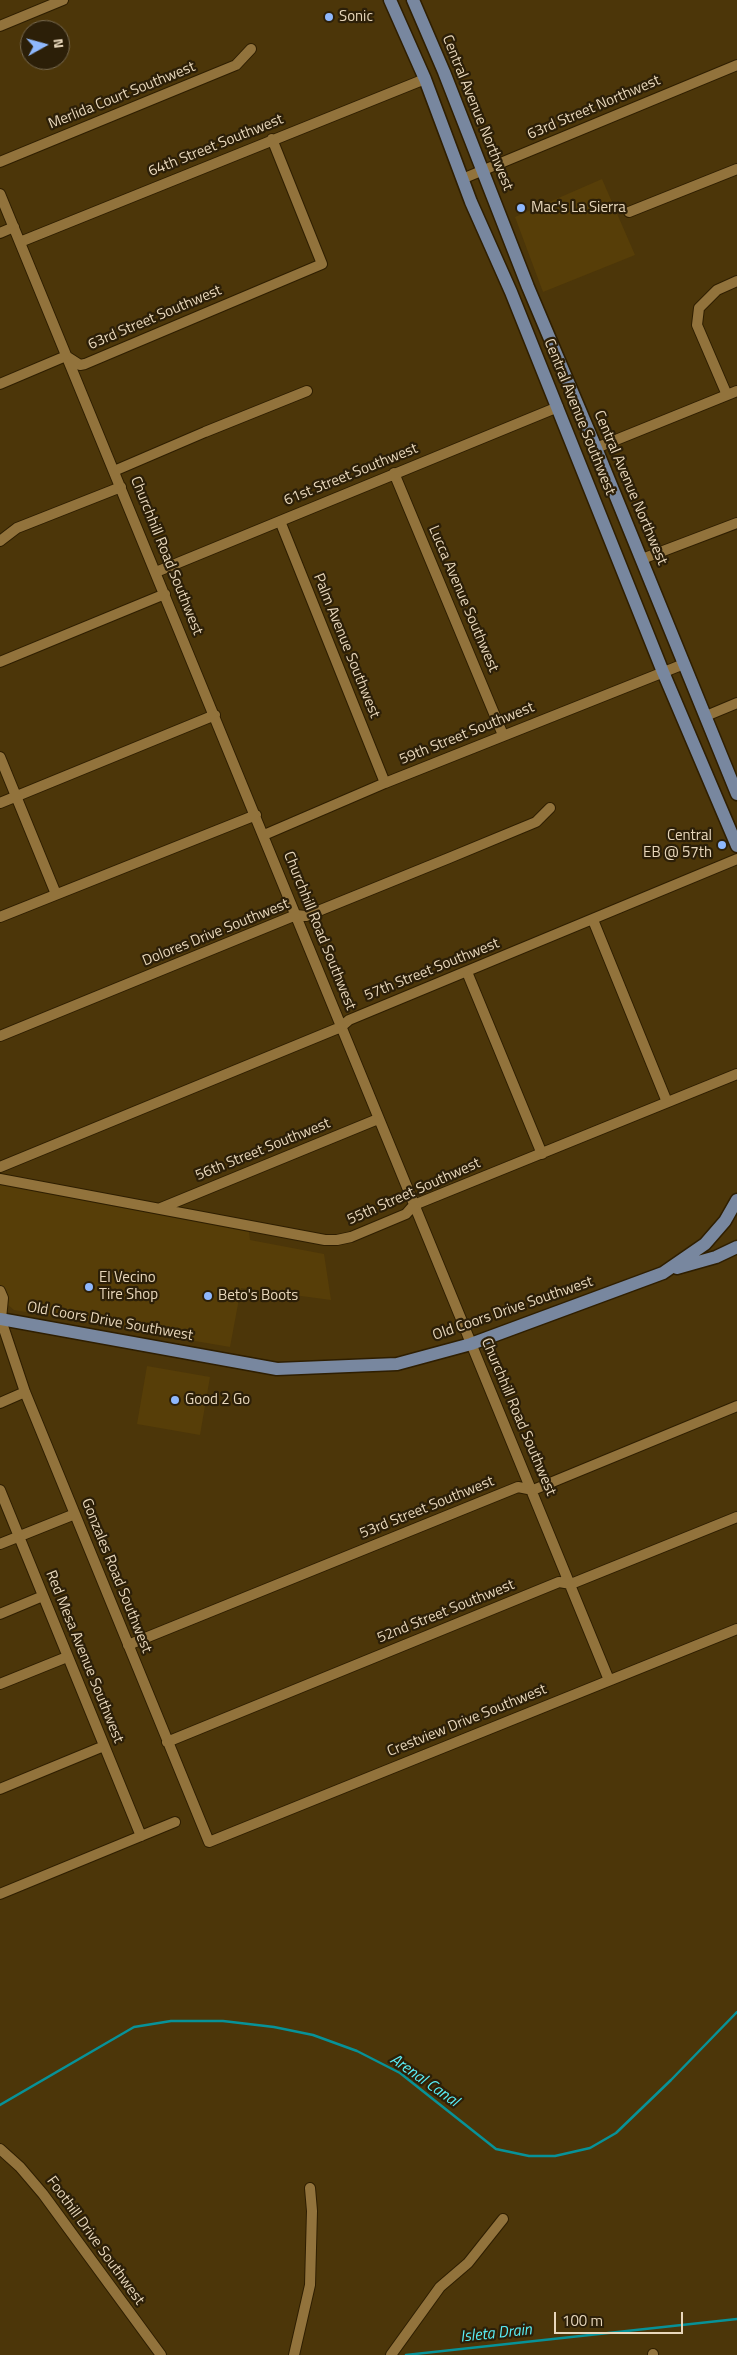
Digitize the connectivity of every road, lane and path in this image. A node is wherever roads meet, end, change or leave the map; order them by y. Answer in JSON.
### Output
{"nodes":[{"id":1,"x":63,"y":0,"type":"edge"},
{"id":2,"x":390,"y":0,"type":"edge"},
{"id":3,"x":416,"y":1,"type":"edge"},
{"id":4,"x":0,"y":26,"type":"edge"},
{"id":5,"x":251,"y":49,"type":"dead end"},
{"id":6,"x":737,"y":65,"type":"edge"},
{"id":7,"x":424,"y":79,"type":"junction"},
{"id":8,"x":272,"y":139,"type":"junction"},
{"id":9,"x":0,"y":162,"type":"edge"},
{"id":10,"x":737,"y":168,"type":"edge"},
{"id":11,"x":483,"y":170,"type":"junction"},
{"id":12,"x":462,"y":179,"type":"junction"},
{"id":13,"x":0,"y":194,"type":"edge"},
{"id":14,"x":629,"y":212,"type":"dead end"},
{"id":15,"x":14,"y":227,"type":"junction"},
{"id":16,"x":0,"y":233,"type":"edge"},
{"id":17,"x":20,"y":242,"type":"junction"},
{"id":18,"x":737,"y":280,"type":"edge"},
{"id":19,"x":66,"y":356,"type":"junction"},
{"id":20,"x":0,"y":384,"type":"edge"},
{"id":21,"x":307,"y":391,"type":"dead end"},
{"id":22,"x":737,"y":391,"type":"edge"},
{"id":23,"x":727,"y":395,"type":"junction"},
{"id":24,"x":558,"y":408,"type":"junction"},
{"id":25,"x":596,"y":448,"type":"junction"},
{"id":26,"x":114,"y":471,"type":"junction"},
{"id":27,"x":394,"y":473,"type":"junction"},
{"id":28,"x":121,"y":487,"type":"junction"},
{"id":29,"x":280,"y":521,"type":"junction"},
{"id":30,"x":737,"y":522,"type":"edge"},
{"id":31,"x":0,"y":541,"type":"edge"},
{"id":32,"x":642,"y":559,"type":"junction"},
{"id":33,"x":156,"y":572,"type":"junction"},
{"id":34,"x":165,"y":594,"type":"junction"},
{"id":35,"x":0,"y":662,"type":"edge"},
{"id":36,"x":684,"y":664,"type":"junction"},
{"id":37,"x":663,"y":672,"type":"junction"},
{"id":38,"x":737,"y":704,"type":"edge"},
{"id":39,"x":215,"y":715,"type":"junction"},
{"id":40,"x":706,"y":716,"type":"junction"},
{"id":41,"x":503,"y":735,"type":"junction"},
{"id":42,"x":0,"y":757,"type":"edge"},
{"id":43,"x":385,"y":783,"type":"junction"},
{"id":44,"x":737,"y":794,"type":"edge"},
{"id":45,"x":16,"y":797,"type":"junction"},
{"id":46,"x":0,"y":803,"type":"edge"},
{"id":47,"x":550,"y":808,"type":"dead end"},
{"id":48,"x":256,"y":815,"type":"junction"},
{"id":49,"x":264,"y":836,"type":"junction"},
{"id":50,"x":737,"y":846,"type":"edge"},
{"id":51,"x":737,"y":859,"type":"edge"},
{"id":52,"x":56,"y":894,"type":"junction"},
{"id":53,"x":296,"y":915,"type":"junction"},
{"id":54,"x":0,"y":918,"type":"edge"},
{"id":55,"x":592,"y":920,"type":"junction"},
{"id":56,"x":467,"y":972,"type":"junction"},
{"id":57,"x":341,"y":1027,"type":"junction"},
{"id":58,"x":0,"y":1036,"type":"edge"},
{"id":59,"x":737,"y":1074,"type":"edge"},
{"id":60,"x":667,"y":1102,"type":"junction"},
{"id":61,"x":378,"y":1119,"type":"junction"},
{"id":62,"x":542,"y":1154,"type":"junction"},
{"id":63,"x":0,"y":1167,"type":"edge"},
{"id":64,"x":0,"y":1179,"type":"edge"},
{"id":65,"x":737,"y":1200,"type":"edge"},
{"id":66,"x":414,"y":1205,"type":"junction"},
{"id":67,"x":160,"y":1208,"type":"junction"},
{"id":68,"x":737,"y":1248,"type":"edge"},
{"id":69,"x":663,"y":1273,"type":"junction"},
{"id":70,"x":0,"y":1291,"type":"edge"},
{"id":71,"x":0,"y":1318,"type":"edge"},
{"id":72,"x":471,"y":1344,"type":"junction"},
{"id":73,"x":25,"y":1392,"type":"junction"},
{"id":74,"x":0,"y":1403,"type":"edge"},
{"id":75,"x":737,"y":1406,"type":"edge"},
{"id":76,"x":0,"y":1490,"type":"edge"},
{"id":77,"x":533,"y":1490,"type":"junction"},
{"id":78,"x":75,"y":1514,"type":"junction"},
{"id":79,"x":737,"y":1517,"type":"edge"},
{"id":80,"x":19,"y":1537,"type":"junction"},
{"id":81,"x":0,"y":1544,"type":"edge"},
{"id":82,"x":571,"y":1584,"type":"junction"},
{"id":83,"x":43,"y":1596,"type":"junction"},
{"id":84,"x":0,"y":1614,"type":"edge"},
{"id":85,"x":737,"y":1629,"type":"edge"},
{"id":86,"x":128,"y":1645,"type":"junction"},
{"id":87,"x":68,"y":1657,"type":"junction"},
{"id":88,"x":609,"y":1680,"type":"junction"},
{"id":89,"x":0,"y":1684,"type":"edge"},
{"id":90,"x":167,"y":1742,"type":"junction"},
{"id":91,"x":104,"y":1746,"type":"junction"},
{"id":92,"x":0,"y":1789,"type":"edge"},
{"id":93,"x":175,"y":1822,"type":"dead end"},
{"id":94,"x":141,"y":1836,"type":"junction"},
{"id":95,"x":209,"y":1842,"type":"joint"},
{"id":96,"x":0,"y":1894,"type":"edge"},
{"id":97,"x":0,"y":2149,"type":"edge"},
{"id":98,"x":310,"y":2188,"type":"dead end"},
{"id":99,"x":503,"y":2219,"type":"dead end"},
{"id":100,"x":161,"y":2355,"type":"edge"},
{"id":101,"x":294,"y":2355,"type":"edge"},
{"id":102,"x":391,"y":2355,"type":"edge"}],
"edges":[{"from":1,"to":4,"type":"street"},
{"from":2,"to":7,"type":"main road","name":"Central Avenue Southwest"},
{"from":3,"to":11,"type":"main road","name":"Central Avenue Northwest"},
{"from":5,"to":9,"type":"street","name":"Merlida Court Southwest"},
{"from":6,"to":11,"type":"street","name":"63rd Street Northwest"},
{"from":7,"to":8,"type":"street","name":"64th Street Southwest"},
{"from":7,"to":12,"type":"main road","name":"Central Avenue Southwest"},
{"from":8,"to":17,"type":"street","name":"64th Street Southwest"},
{"from":8,"to":19,"type":"street","name":"63rd Street Southwest"},
{"from":10,"to":14,"type":"street"},
{"from":11,"to":12,"type":"street","name":"63rd Street Northwest"},
{"from":11,"to":25,"type":"main road","name":"Central Avenue Northwest"},
{"from":12,"to":24,"type":"main road","name":"Central Avenue Southwest"},
{"from":13,"to":15,"type":"street","name":"Churchhill Road Southwest"},
{"from":15,"to":16,"type":"street"},
{"from":15,"to":17,"type":"street","name":"Churchhill Road Southwest"},
{"from":17,"to":19,"type":"street","name":"Churchhill Road Southwest"},
{"from":18,"to":23,"type":"street"},
{"from":19,"to":20,"type":"street"},
{"from":19,"to":26,"type":"street","name":"Churchhill Road Southwest"},
{"from":21,"to":26,"type":"street"},
{"from":22,"to":23,"type":"street"},
{"from":23,"to":25,"type":"street"},
{"from":24,"to":27,"type":"street","name":"61st Street Southwest"},
{"from":24,"to":37,"type":"main road","name":"Central Avenue Southwest"},
{"from":25,"to":32,"type":"main road","name":"Central Avenue Northwest"},
{"from":26,"to":28,"type":"street","name":"Churchhill Road Southwest"},
{"from":27,"to":29,"type":"street","name":"61st Street Southwest"},
{"from":27,"to":41,"type":"street","name":"Lucca Avenue Southwest"},
{"from":28,"to":31,"type":"street"},
{"from":28,"to":33,"type":"street","name":"Churchhill Road Southwest"},
{"from":29,"to":33,"type":"street","name":"61st Street Southwest"},
{"from":29,"to":43,"type":"street","name":"Palm Avenue Southwest"},
{"from":30,"to":32,"type":"street"},
{"from":32,"to":36,"type":"main road","name":"Central Avenue Northwest"},
{"from":33,"to":34,"type":"street","name":"Churchhill Road Southwest"},
{"from":34,"to":35,"type":"street"},
{"from":34,"to":39,"type":"street","name":"Churchhill Road Southwest"},
{"from":36,"to":37,"type":"street","name":"59th Street Southwest"},
{"from":36,"to":40,"type":"main road","name":"Central Avenue Northwest"},
{"from":37,"to":41,"type":"street","name":"59th Street Southwest"},
{"from":37,"to":50,"type":"main road","name":"Central Avenue Southwest"},
{"from":38,"to":40,"type":"street"},
{"from":39,"to":45,"type":"street"},
{"from":39,"to":48,"type":"street","name":"Churchhill Road Southwest"},
{"from":40,"to":44,"type":"main road","name":"Central Avenue Northwest"},
{"from":41,"to":43,"type":"street","name":"59th Street Southwest"},
{"from":42,"to":45,"type":"street"},
{"from":43,"to":49,"type":"street","name":"59th Street Southwest"},
{"from":45,"to":46,"type":"street"},
{"from":45,"to":52,"type":"street"},
{"from":47,"to":53,"type":"street","name":"Dolores Drive Southwest"},
{"from":48,"to":49,"type":"street","name":"Churchhill Road Southwest"},
{"from":48,"to":52,"type":"street"},
{"from":49,"to":53,"type":"street","name":"Churchhill Road Southwest"},
{"from":51,"to":55,"type":"street","name":"57th Street Southwest"},
{"from":52,"to":54,"type":"street"},
{"from":53,"to":57,"type":"street","name":"Churchhill Road Southwest"},
{"from":53,"to":58,"type":"street","name":"Dolores Drive Southwest"},
{"from":55,"to":56,"type":"street","name":"57th Street Southwest"},
{"from":55,"to":60,"type":"street"},
{"from":56,"to":57,"type":"street","name":"57th Street Southwest"},
{"from":56,"to":62,"type":"street"},
{"from":57,"to":61,"type":"street","name":"Churchhill Road Southwest"},
{"from":57,"to":63,"type":"street","name":"57th Street Southwest"},
{"from":59,"to":60,"type":"street","name":"55th Street Southwest"},
{"from":60,"to":62,"type":"street","name":"55th Street Southwest"},
{"from":61,"to":66,"type":"street","name":"Churchhill Road Southwest"},
{"from":61,"to":67,"type":"street","name":"56th Street Southwest"},
{"from":62,"to":66,"type":"street","name":"55th Street Southwest"},
{"from":64,"to":67,"type":"street","name":"55th Street Southwest"},
{"from":65,"to":69,"type":"main road","name":"Old Coors Drive Southwest"},
{"from":66,"to":67,"type":"street","name":"55th Street Southwest"},
{"from":66,"to":72,"type":"street","name":"Churchhill Road Southwest"},
{"from":68,"to":69,"type":"main road"},
{"from":69,"to":72,"type":"main road","name":"Old Coors Drive Southwest"},
{"from":70,"to":71,"type":"street","name":"Gonzales Road Southwest"},
{"from":71,"to":72,"type":"main road","name":"Old Coors Drive Southwest"},
{"from":71,"to":73,"type":"street","name":"Gonzales Road Southwest"},
{"from":72,"to":77,"type":"street","name":"Churchhill Road Southwest"},
{"from":73,"to":74,"type":"street"},
{"from":73,"to":78,"type":"street","name":"Gonzales Road Southwest"},
{"from":75,"to":77,"type":"street","name":"53rd Street Southwest"},
{"from":76,"to":80,"type":"street","name":"Red Mesa Avenue Southwest"},
{"from":77,"to":82,"type":"street","name":"Churchhill Road Southwest"},
{"from":77,"to":86,"type":"street","name":"53rd Street Southwest"},
{"from":78,"to":80,"type":"street"},
{"from":78,"to":86,"type":"street","name":"Gonzales Road Southwest"},
{"from":79,"to":82,"type":"street","name":"52nd Street Southwest"},
{"from":80,"to":81,"type":"street"},
{"from":80,"to":83,"type":"street","name":"Red Mesa Avenue Southwest"},
{"from":82,"to":88,"type":"street","name":"Churchhill Road Southwest"},
{"from":82,"to":90,"type":"street","name":"52nd Street Southwest"},
{"from":83,"to":84,"type":"street"},
{"from":83,"to":87,"type":"street","name":"Red Mesa Avenue Southwest"},
{"from":85,"to":88,"type":"street","name":"Crestview Drive Southwest"},
{"from":86,"to":90,"type":"street","name":"Gonzales Road Southwest"},
{"from":87,"to":89,"type":"street"},
{"from":87,"to":91,"type":"street","name":"Red Mesa Avenue Southwest"},
{"from":88,"to":95,"type":"street","name":"Crestview Drive Southwest"},
{"from":90,"to":95,"type":"street","name":"Gonzales Road Southwest"},
{"from":91,"to":92,"type":"street"},
{"from":91,"to":94,"type":"street","name":"Red Mesa Avenue Southwest"},
{"from":93,"to":94,"type":"street"},
{"from":94,"to":96,"type":"street"},
{"from":97,"to":100,"type":"street","name":"Foothill Drive Southwest"},
{"from":98,"to":101,"type":"street"},
{"from":99,"to":102,"type":"street"}]}
